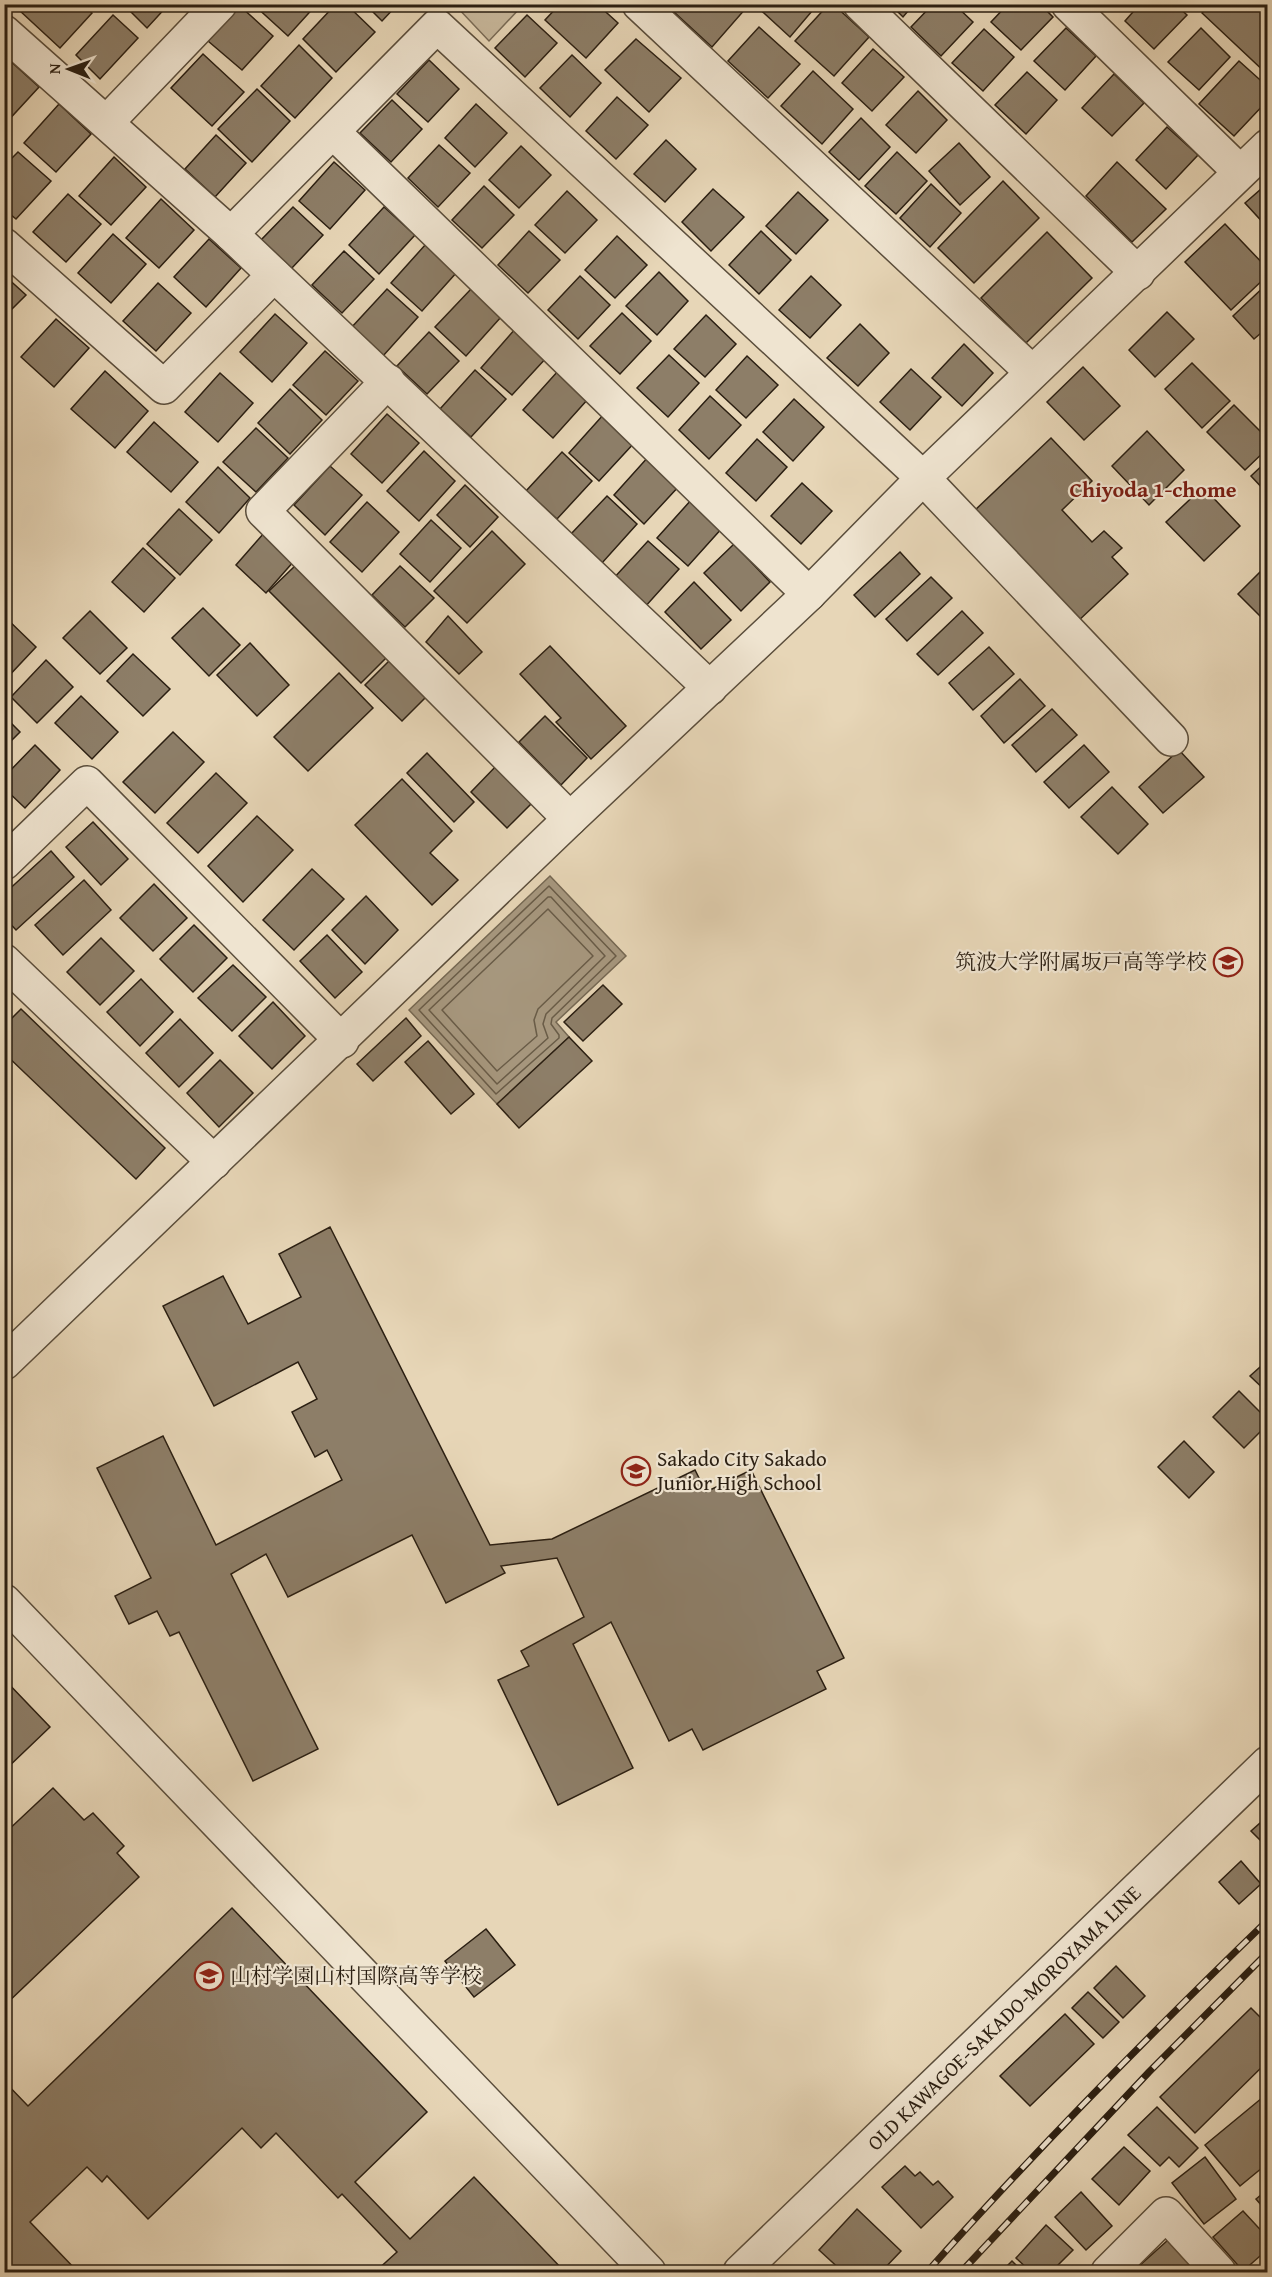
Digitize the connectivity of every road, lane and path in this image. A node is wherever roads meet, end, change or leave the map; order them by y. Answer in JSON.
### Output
{"nodes":[{"id":1,"x":220,"y":4,"type":"edge"},
{"id":2,"x":639,"y":4,"type":"edge"},
{"id":3,"x":860,"y":4,"type":"edge"},
{"id":4,"x":1068,"y":4,"type":"edge"},
{"id":5,"x":4,"y":32,"type":"edge"},
{"id":6,"x":107,"y":123,"type":"junction"},
{"id":7,"x":333,"y":132,"type":"junction"},
{"id":8,"x":1268,"y":146,"type":"edge"},
{"id":9,"x":1240,"y":172,"type":"junction"},
{"id":10,"x":231,"y":234,"type":"junction"},
{"id":11,"x":4,"y":245,"type":"edge"},
{"id":12,"x":1138,"y":273,"type":"junction"},
{"id":13,"x":274,"y":275,"type":"junction"},
{"id":14,"x":1032,"y":372,"type":"junction"},
{"id":15,"x":388,"y":381,"type":"junction"},
{"id":16,"x":923,"y":478,"type":"junction"},
{"id":17,"x":809,"y":594,"type":"junction"},
{"id":18,"x":710,"y":688,"type":"junction"},
{"id":19,"x":1171,"y":739,"type":"dead end"},
{"id":20,"x":570,"y":819,"type":"junction"},
{"id":21,"x":4,"y":863,"type":"edge"},
{"id":22,"x":4,"y":961,"type":"edge"},
{"id":23,"x":342,"y":1041,"type":"junction"},
{"id":24,"x":214,"y":1162,"type":"junction"},
{"id":25,"x":4,"y":1363,"type":"edge"},
{"id":26,"x":4,"y":1601,"type":"edge"},
{"id":27,"x":1268,"y":1763,"type":"edge"},
{"id":28,"x":649,"y":2272,"type":"edge"},
{"id":29,"x":741,"y":2272,"type":"edge"},
{"id":30,"x":1108,"y":2272,"type":"edge"},
{"id":31,"x":1219,"y":2272,"type":"edge"}],
"edges":[{"from":1,"to":6,"type":"street"},
{"from":2,"to":14,"type":"street"},
{"from":3,"to":12,"type":"street"},
{"from":4,"to":9,"type":"street"},
{"from":5,"to":6,"type":"street"},
{"from":6,"to":10,"type":"street"},
{"from":7,"to":10,"type":"street"},
{"from":7,"to":16,"type":"street"},
{"from":7,"to":17,"type":"street"},
{"from":8,"to":9,"type":"street"},
{"from":9,"to":12,"type":"street"},
{"from":10,"to":13,"type":"street"},
{"from":11,"to":13,"type":"street"},
{"from":12,"to":14,"type":"street"},
{"from":13,"to":15,"type":"street"},
{"from":14,"to":16,"type":"street"},
{"from":15,"to":18,"type":"street"},
{"from":15,"to":20,"type":"street"},
{"from":16,"to":17,"type":"street"},
{"from":16,"to":19,"type":"street"},
{"from":17,"to":18,"type":"street"},
{"from":18,"to":20,"type":"street"},
{"from":20,"to":23,"type":"street"},
{"from":21,"to":23,"type":"street"},
{"from":22,"to":24,"type":"street"},
{"from":23,"to":24,"type":"street"},
{"from":24,"to":25,"type":"street"},
{"from":26,"to":28,"type":"street"},
{"from":27,"to":29,"type":"street","name":"OLD KAWAGOE-SAKADO-MOROYAMA LINE"},
{"from":30,"to":31,"type":"street"}]}
